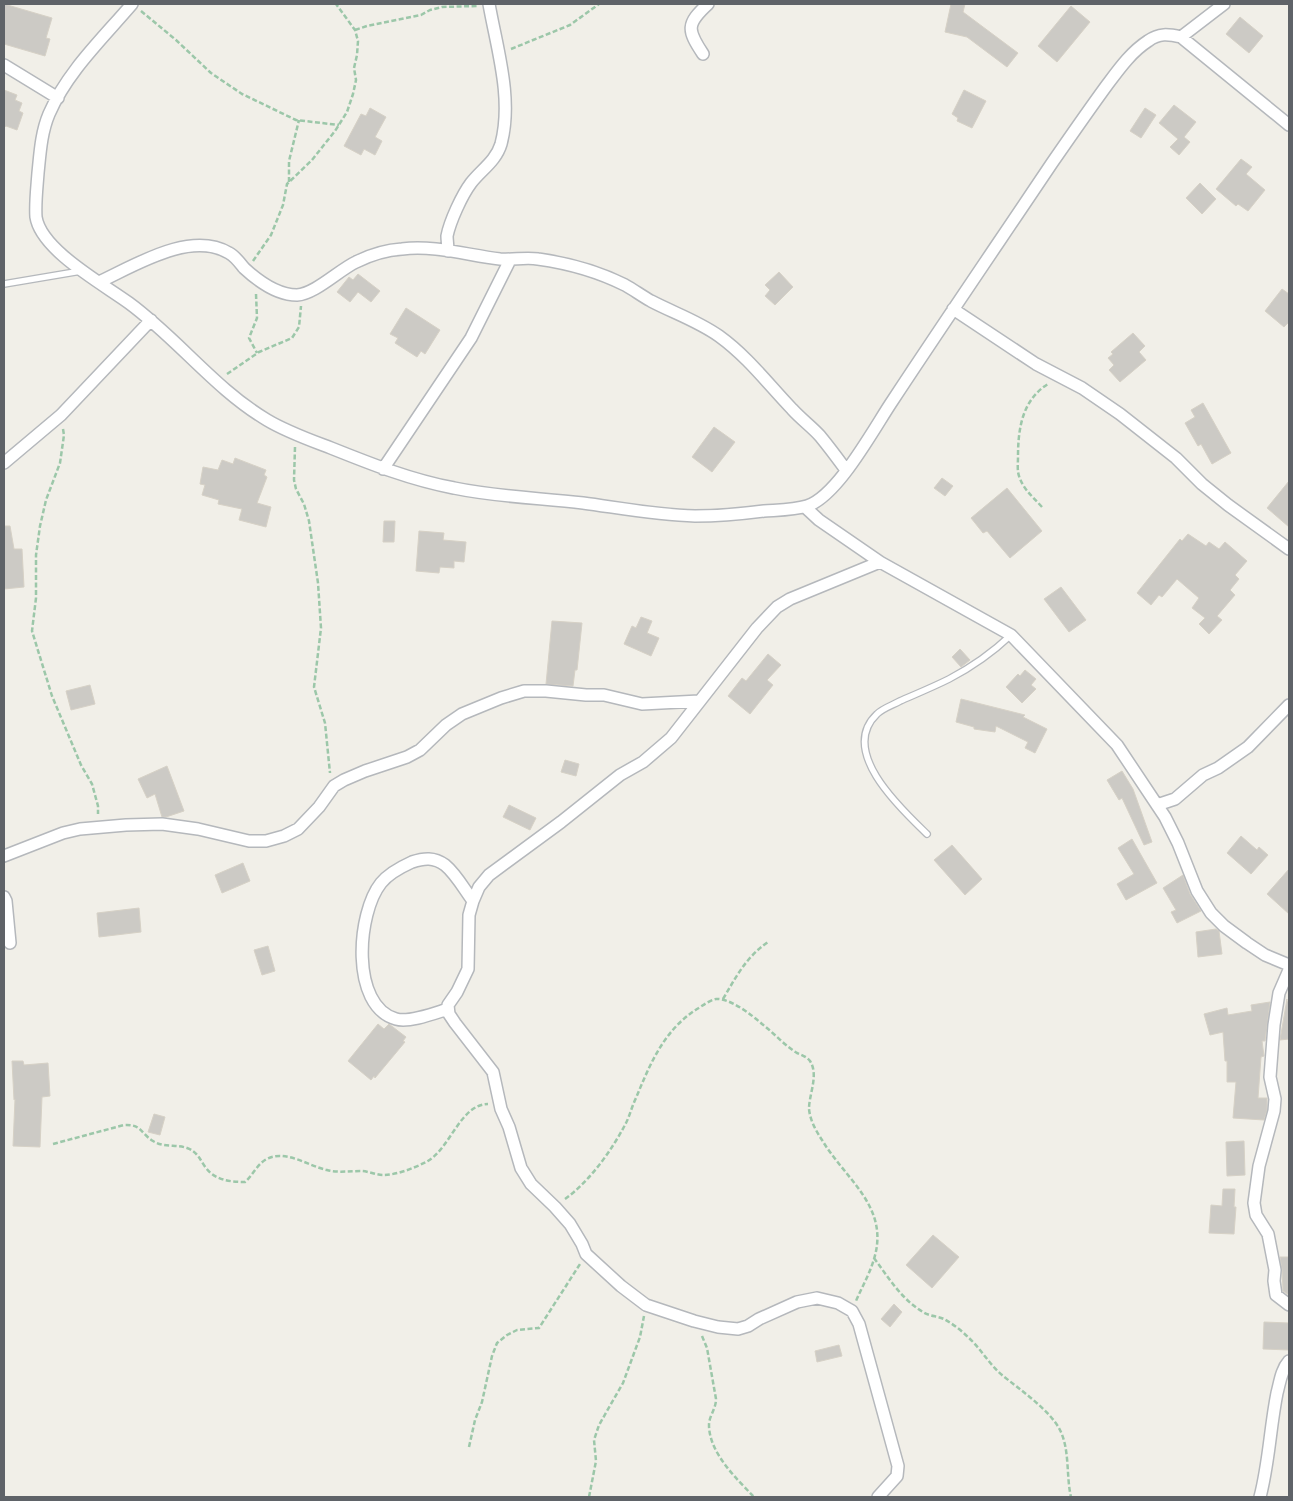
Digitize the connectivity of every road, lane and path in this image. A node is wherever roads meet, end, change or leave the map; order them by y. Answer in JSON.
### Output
{"nodes":[{"id":1,"x":336,"y":4,"type":"edge"},
{"id":2,"x":599,"y":4,"type":"edge"},
{"id":3,"x":708,"y":4,"type":"edge"},
{"id":4,"x":1224,"y":4,"type":"edge"},
{"id":5,"x":136,"y":7,"type":"edge"},
{"id":6,"x":490,"y":7,"type":"edge"},
{"id":7,"x":355,"y":30,"type":"junction"},
{"id":8,"x":1181,"y":37,"type":"junction"},
{"id":9,"x":498,"y":54,"type":"junction"},
{"id":10,"x":703,"y":54,"type":"dead end"},
{"id":11,"x":4,"y":65,"type":"edge"},
{"id":12,"x":58,"y":98,"type":"junction"},
{"id":13,"x":299,"y":120,"type":"junction"},
{"id":14,"x":339,"y":125,"type":"junction"},
{"id":15,"x":1289,"y":125,"type":"edge"},
{"id":16,"x":289,"y":182,"type":"junction"},
{"id":17,"x":448,"y":251,"type":"junction"},
{"id":18,"x":510,"y":260,"type":"junction"},
{"id":19,"x":246,"y":270,"type":"junction"},
{"id":20,"x":81,"y":271,"type":"junction"},
{"id":21,"x":256,"y":278,"type":"junction"},
{"id":22,"x":99,"y":282,"type":"junction"},
{"id":23,"x":4,"y":284,"type":"edge"},
{"id":24,"x":305,"y":293,"type":"junction"},
{"id":25,"x":953,"y":309,"type":"junction"},
{"id":26,"x":151,"y":320,"type":"junction"},
{"id":27,"x":257,"y":353,"type":"junction"},
{"id":28,"x":1066,"y":380,"type":"junction"},
{"id":29,"x":215,"y":381,"type":"junction"},
{"id":30,"x":61,"y":415,"type":"junction"},
{"id":31,"x":294,"y":433,"type":"junction"},
{"id":32,"x":4,"y":463,"type":"edge"},
{"id":33,"x":383,"y":469,"type":"junction"},
{"id":34,"x":846,"y":470,"type":"junction"},
{"id":35,"x":806,"y":507,"type":"junction"},
{"id":36,"x":1042,"y":507,"type":"dead end"},
{"id":37,"x":1289,"y":549,"type":"edge"},
{"id":38,"x":880,"y":562,"type":"junction"},
{"id":39,"x":1011,"y":635,"type":"junction"},
{"id":40,"x":699,"y":702,"type":"junction"},
{"id":41,"x":1289,"y":705,"type":"edge"},
{"id":42,"x":334,"y":786,"type":"junction"},
{"id":43,"x":1158,"y":805,"type":"junction"},
{"id":44,"x":99,"y":828,"type":"junction"},
{"id":45,"x":927,"y":834,"type":"dead end"},
{"id":46,"x":4,"y":856,"type":"edge"},
{"id":47,"x":4,"y":896,"type":"edge"},
{"id":48,"x":473,"y":901,"type":"junction"},
{"id":49,"x":768,"y":942,"type":"dead end"},
{"id":50,"x":10,"y":943,"type":"dead end"},
{"id":51,"x":1289,"y":965,"type":"edge"},
{"id":52,"x":1289,"y":970,"type":"edge"},
{"id":53,"x":723,"y":999,"type":"junction"},
{"id":54,"x":448,"y":1009,"type":"junction"},
{"id":55,"x":501,"y":1109,"type":"junction"},
{"id":56,"x":52,"y":1144,"type":"dead end"},
{"id":57,"x":555,"y":1207,"type":"junction"},
{"id":58,"x":586,"y":1254,"type":"junction"},
{"id":59,"x":874,"y":1258,"type":"junction"},
{"id":60,"x":646,"y":1305,"type":"junction"},
{"id":61,"x":1289,"y":1305,"type":"edge"},
{"id":62,"x":852,"y":1311,"type":"junction"},
{"id":63,"x":694,"y":1321,"type":"junction"},
{"id":64,"x":1289,"y":1361,"type":"edge"},
{"id":65,"x":469,"y":1448,"type":"dead end"},
{"id":66,"x":589,"y":1497,"type":"edge"},
{"id":67,"x":754,"y":1497,"type":"edge"},
{"id":68,"x":878,"y":1497,"type":"edge"},
{"id":69,"x":1070,"y":1497,"type":"edge"},
{"id":70,"x":1260,"y":1497,"type":"edge"}],
"edges":[{"from":1,"to":7,"type":"path"},
{"from":2,"to":9,"type":"path"},
{"from":3,"to":10,"type":"street"},
{"from":4,"to":8,"type":"street"},
{"from":5,"to":12,"type":"street"},
{"from":5,"to":13,"type":"path"},
{"from":6,"to":7,"type":"path"},
{"from":6,"to":9,"type":"street"},
{"from":7,"to":14,"type":"path"},
{"from":8,"to":15,"type":"street"},
{"from":8,"to":25,"type":"street"},
{"from":9,"to":17,"type":"street"},
{"from":11,"to":12,"type":"street"},
{"from":12,"to":20,"type":"street"},
{"from":13,"to":14,"type":"path"},
{"from":13,"to":16,"type":"path"},
{"from":14,"to":16,"type":"path"},
{"from":16,"to":19,"type":"path"},
{"from":17,"to":18,"type":"street"},
{"from":17,"to":24,"type":"street"},
{"from":18,"to":33,"type":"street"},
{"from":18,"to":34,"type":"street"},
{"from":19,"to":21,"type":"street"},
{"from":19,"to":22,"type":"street"},
{"from":20,"to":22,"type":"street"},
{"from":20,"to":23,"type":"lane"},
{"from":21,"to":24,"type":"street"},
{"from":21,"to":27,"type":"path"},
{"from":22,"to":26,"type":"street"},
{"from":24,"to":27,"type":"path"},
{"from":25,"to":28,"type":"street"},
{"from":25,"to":34,"type":"street"},
{"from":26,"to":29,"type":"street"},
{"from":26,"to":30,"type":"street"},
{"from":27,"to":29,"type":"path"},
{"from":28,"to":36,"type":"path"},
{"from":28,"to":37,"type":"street"},
{"from":29,"to":31,"type":"street"},
{"from":30,"to":32,"type":"street"},
{"from":30,"to":44,"type":"path"},
{"from":31,"to":33,"type":"street"},
{"from":31,"to":42,"type":"path"},
{"from":33,"to":35,"type":"street"},
{"from":34,"to":35,"type":"street"},
{"from":35,"to":38,"type":"street"},
{"from":38,"to":39,"type":"street"},
{"from":38,"to":40,"type":"street"},
{"from":39,"to":43,"type":"street"},
{"from":39,"to":45,"type":"lane"},
{"from":40,"to":42,"type":"street"},
{"from":40,"to":48,"type":"street"},
{"from":41,"to":43,"type":"street"},
{"from":42,"to":44,"type":"street"},
{"from":43,"to":51,"type":"street"},
{"from":44,"to":46,"type":"street"},
{"from":47,"to":50,"type":"street"},
{"from":48,"to":54,"type":"street"},
{"from":48,"to":54,"type":"street"},
{"from":49,"to":53,"type":"path"},
{"from":52,"to":61,"type":"street"},
{"from":53,"to":57,"type":"path"},
{"from":53,"to":59,"type":"path"},
{"from":54,"to":55,"type":"street"},
{"from":55,"to":56,"type":"path"},
{"from":55,"to":57,"type":"street"},
{"from":57,"to":58,"type":"street"},
{"from":58,"to":60,"type":"street"},
{"from":58,"to":65,"type":"path"},
{"from":59,"to":62,"type":"path"},
{"from":59,"to":69,"type":"path"},
{"from":60,"to":63,"type":"street"},
{"from":60,"to":66,"type":"path"},
{"from":62,"to":63,"type":"street"},
{"from":62,"to":68,"type":"street"},
{"from":63,"to":67,"type":"path"},
{"from":64,"to":70,"type":"street"}]}
